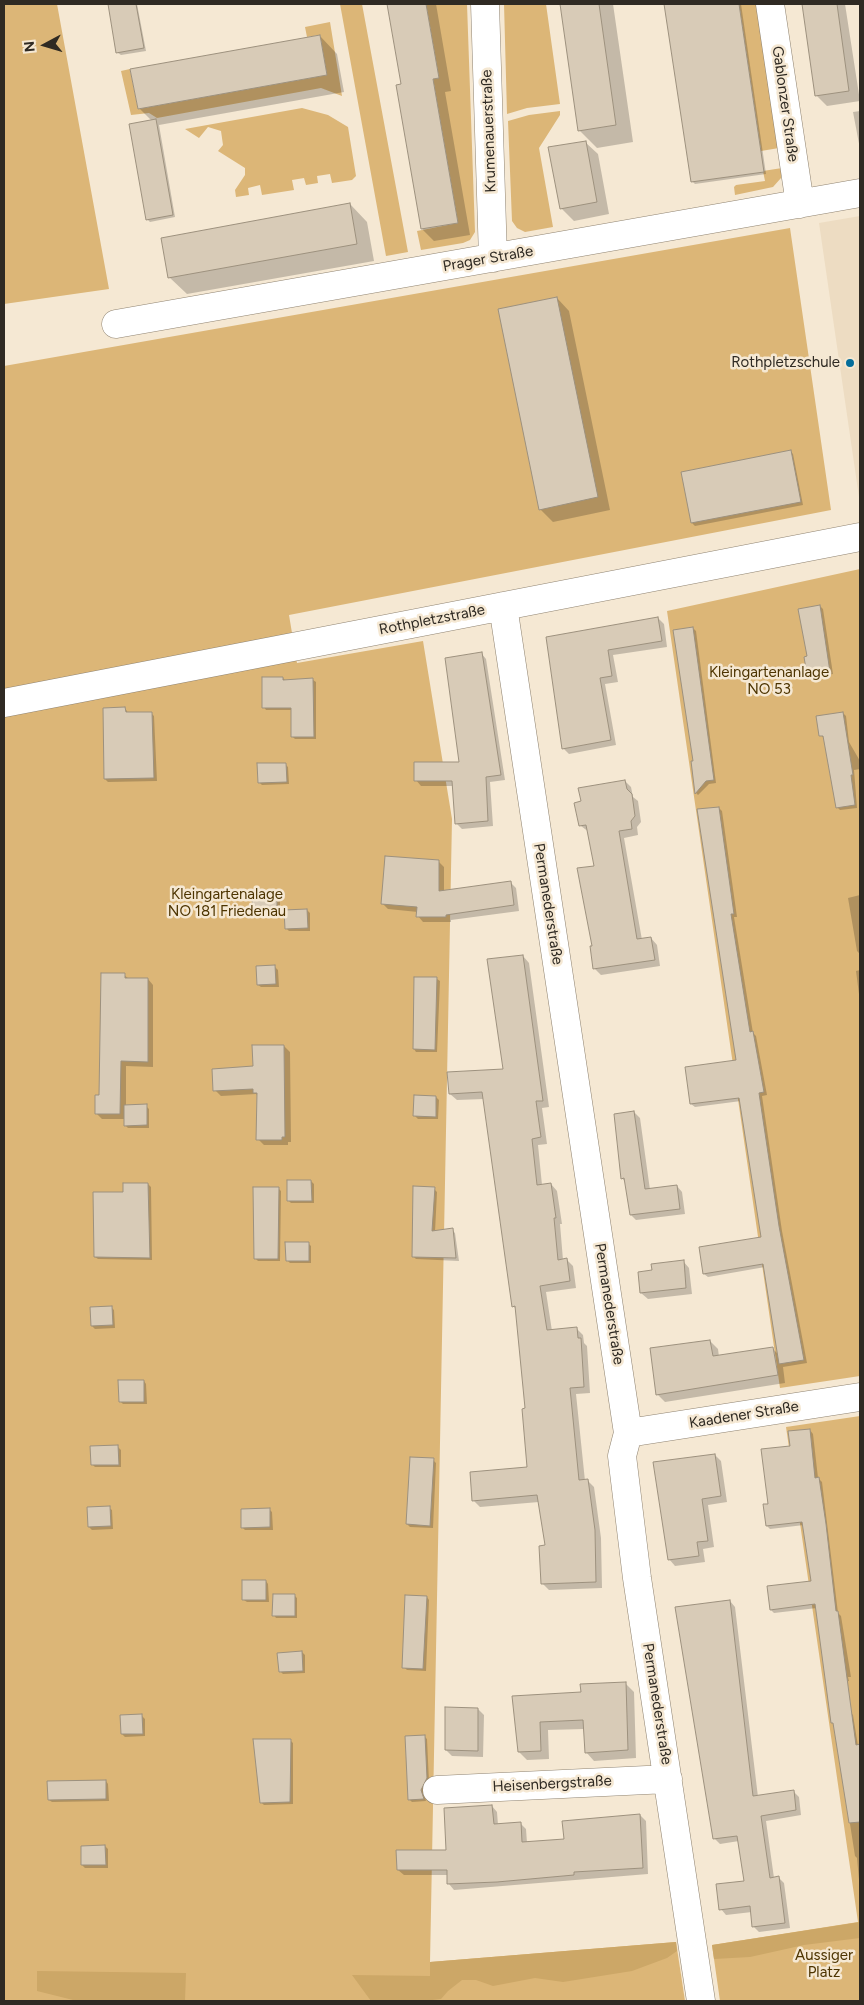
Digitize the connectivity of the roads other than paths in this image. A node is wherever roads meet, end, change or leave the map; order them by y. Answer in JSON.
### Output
{"nodes":[{"id":1,"x":486,"y":4,"type":"edge"},
{"id":2,"x":770,"y":4,"type":"edge"},
{"id":3,"x":860,"y":193,"type":"edge"},
{"id":4,"x":800,"y":204,"type":"junction"},
{"id":5,"x":493,"y":258,"type":"junction"},
{"id":6,"x":116,"y":324,"type":"dead end"},
{"id":7,"x":860,"y":537,"type":"edge"},
{"id":8,"x":503,"y":606,"type":"junction"},
{"id":9,"x":4,"y":703,"type":"edge"},
{"id":10,"x":860,"y":1397,"type":"edge"},
{"id":11,"x":628,"y":1433,"type":"junction"},
{"id":12,"x":668,"y":1779,"type":"junction"},
{"id":13,"x":437,"y":1790,"type":"dead end"},
{"id":14,"x":701,"y":2001,"type":"edge"}],
"edges":[{"from":1,"to":5,"type":"street","name":"Krumenauerstraße"},
{"from":2,"to":4,"type":"street","name":"Gablonzer Straße"},
{"from":3,"to":4,"type":"street","name":"Prager Straße"},
{"from":4,"to":5,"type":"street","name":"Prager Straße"},
{"from":5,"to":6,"type":"street","name":"Prager Straße"},
{"from":7,"to":8,"type":"street","name":"Rothpletzstraße"},
{"from":8,"to":9,"type":"street","name":"Rothpletzstraße"},
{"from":8,"to":11,"type":"street","name":"Permanederstraße"},
{"from":10,"to":11,"type":"street","name":"Kaadener Straße"},
{"from":11,"to":12,"type":"street","name":"Permanederstraße"},
{"from":12,"to":13,"type":"street","name":"Heisenbergstraße"},
{"from":12,"to":14,"type":"street","name":"Permanederstraße"}]}
